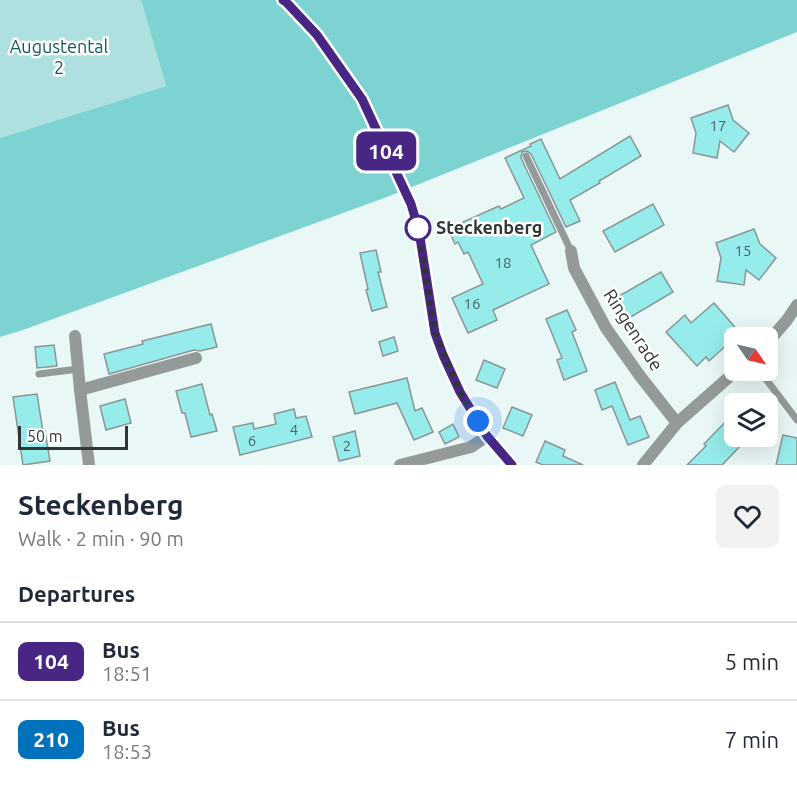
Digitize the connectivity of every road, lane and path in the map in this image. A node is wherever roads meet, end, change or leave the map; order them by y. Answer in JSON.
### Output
{"nodes":[{"id":1,"x":283,"y":0,"type":"edge"},
{"id":2,"x":526,"y":156,"type":"dead end"},
{"id":3,"x":571,"y":251,"type":"joint"},
{"id":4,"x":797,"y":305,"type":"edge"},
{"id":5,"x":778,"y":330,"type":"edge"},
{"id":6,"x":75,"y":336,"type":"dead end"},
{"id":7,"x":196,"y":358,"type":"dead end"},
{"id":8,"x":78,"y":369,"type":"junction"},
{"id":9,"x":39,"y":374,"type":"dead end"},
{"id":10,"x":724,"y":381,"type":"edge"},
{"id":11,"x":767,"y":381,"type":"edge"},
{"id":12,"x":80,"y":390,"type":"junction"},
{"id":13,"x":797,"y":420,"type":"edge"},
{"id":14,"x":677,"y":423,"type":"junction"},
{"id":15,"x":487,"y":436,"type":"junction"},
{"id":16,"x":89,"y":465,"type":"edge"},
{"id":17,"x":400,"y":465,"type":"edge"},
{"id":18,"x":512,"y":465,"type":"edge"},
{"id":19,"x":643,"y":465,"type":"edge"}],
"edges":[{"from":1,"to":15,"type":"street"},
{"from":2,"to":3,"type":"lane"},
{"from":3,"to":14,"type":"street","name":"Ringenrade"},
{"from":4,"to":5,"type":"street"},
{"from":6,"to":8,"type":"street"},
{"from":7,"to":12,"type":"street"},
{"from":8,"to":9,"type":"lane"},
{"from":8,"to":12,"type":"street"},
{"from":10,"to":14,"type":"street"},
{"from":11,"to":13,"type":"lane"},
{"from":12,"to":16,"type":"street"},
{"from":14,"to":19,"type":"street"},
{"from":15,"to":17,"type":"street"},
{"from":15,"to":18,"type":"street"}]}
